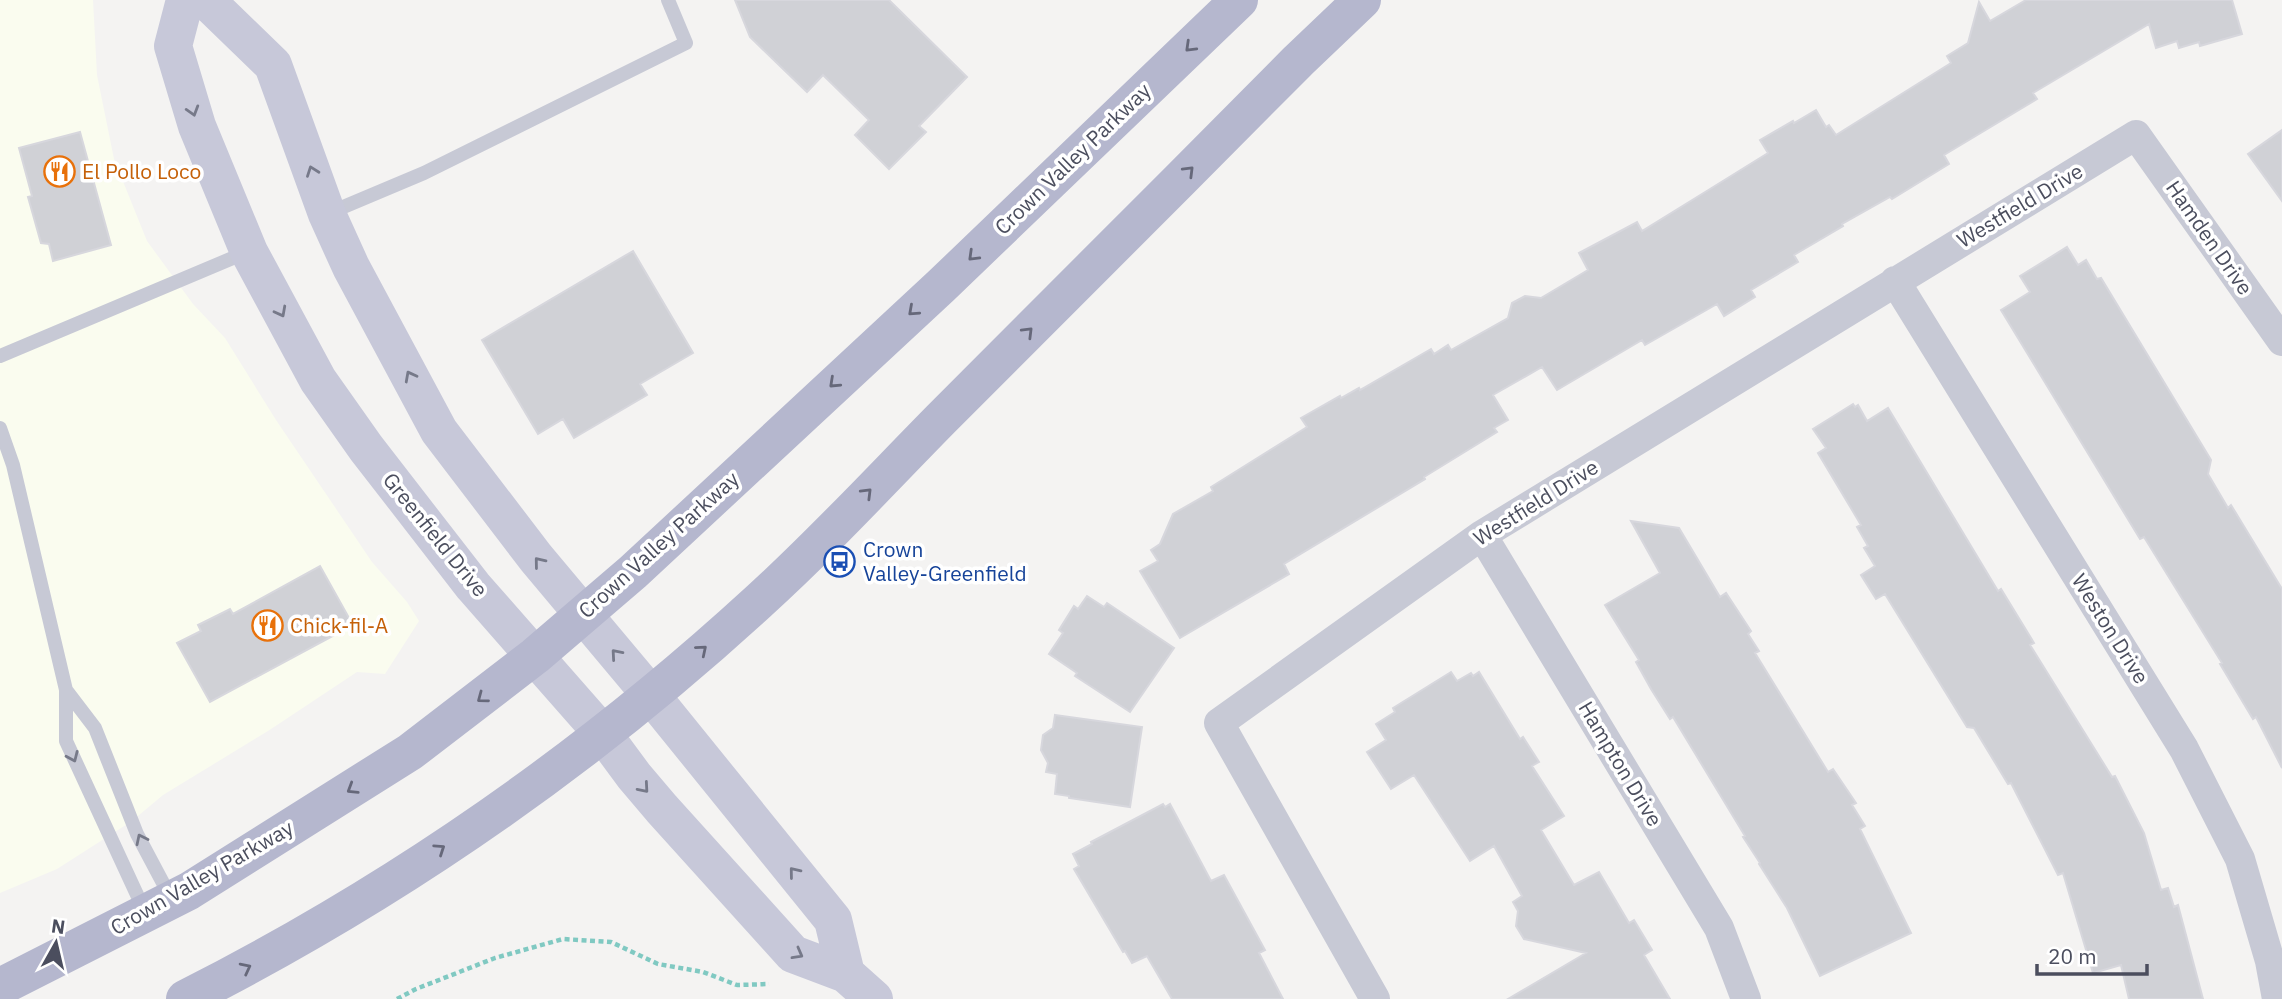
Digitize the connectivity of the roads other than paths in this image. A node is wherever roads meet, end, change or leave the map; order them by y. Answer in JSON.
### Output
{"nodes":[{"id":1,"x":185,"y":0,"type":"edge"},
{"id":2,"x":206,"y":0,"type":"edge"},
{"id":3,"x":668,"y":0,"type":"edge"},
{"id":4,"x":1239,"y":0,"type":"edge"},
{"id":5,"x":1362,"y":0,"type":"edge"},
{"id":6,"x":2136,"y":135,"type":"joint"},
{"id":7,"x":327,"y":214,"type":"junction"},
{"id":8,"x":249,"y":251,"type":"junction"},
{"id":9,"x":1895,"y":281,"type":"junction"},
{"id":10,"x":2282,"y":341,"type":"edge"},
{"id":11,"x":0,"y":356,"type":"edge"},
{"id":12,"x":0,"y":428,"type":"edge"},
{"id":13,"x":1482,"y":535,"type":"junction"},
{"id":14,"x":582,"y":615,"type":"junction"},
{"id":15,"x":535,"y":656,"type":"junction"},
{"id":16,"x":66,"y":690,"type":"junction"},
{"id":17,"x":650,"y":694,"type":"junction"},
{"id":18,"x":603,"y":734,"type":"junction"},
{"id":19,"x":159,"y":907,"type":"junction"},
{"id":20,"x":846,"y":974,"type":"junction"},
{"id":21,"x":0,"y":987,"type":"edge"},
{"id":22,"x":186,"y":999,"type":"edge"},
{"id":23,"x":874,"y":999,"type":"edge"},
{"id":24,"x":1375,"y":999,"type":"edge"},
{"id":25,"x":1746,"y":999,"type":"edge"},
{"id":26,"x":2277,"y":999,"type":"edge"}],
"edges":[{"from":1,"to":8,"type":"main road","name":"Greenfield Drive","one_way":true},
{"from":7,"to":2,"type":"main road","one_way":true},
{"from":3,"to":7,"type":"lane"},
{"from":4,"to":14,"type":"main road","name":"Crown Valley Parkway","one_way":true},
{"from":17,"to":5,"type":"main road","one_way":true},
{"from":6,"to":9,"type":"street","name":"Westfield Drive"},
{"from":6,"to":10,"type":"street","name":"Hamden Drive"},
{"from":14,"to":7,"type":"main road","one_way":true},
{"from":8,"to":11,"type":"lane"},
{"from":8,"to":15,"type":"main road","name":"Greenfield Drive","one_way":true},
{"from":9,"to":13,"type":"street","name":"Westfield Drive"},
{"from":9,"to":26,"type":"street","name":"Weston Drive"},
{"from":12,"to":16,"type":"lane"},
{"from":13,"to":24,"type":"street","name":"Westfield Drive"},
{"from":13,"to":25,"type":"street","name":"Hampton Drive"},
{"from":14,"to":15,"type":"main road","name":"Crown Valley Parkway"},
{"from":17,"to":14,"type":"main road","one_way":true},
{"from":15,"to":18,"type":"main road","name":"Greenfield Drive"},
{"from":15,"to":19,"type":"main road","name":"Crown Valley Parkway","one_way":true},
{"from":19,"to":16,"type":"lane","one_way":true},
{"from":16,"to":19,"type":"lane","one_way":true},
{"from":17,"to":18,"type":"main road"},
{"from":20,"to":17,"type":"main road","one_way":true},
{"from":18,"to":20,"type":"main road","name":"Greenfield Drive","one_way":true},
{"from":22,"to":18,"type":"main road","one_way":true},
{"from":19,"to":21,"type":"main road","name":"Crown Valley Parkway"},
{"from":20,"to":23,"type":"main road","name":"Greenfield Drive"}]}
